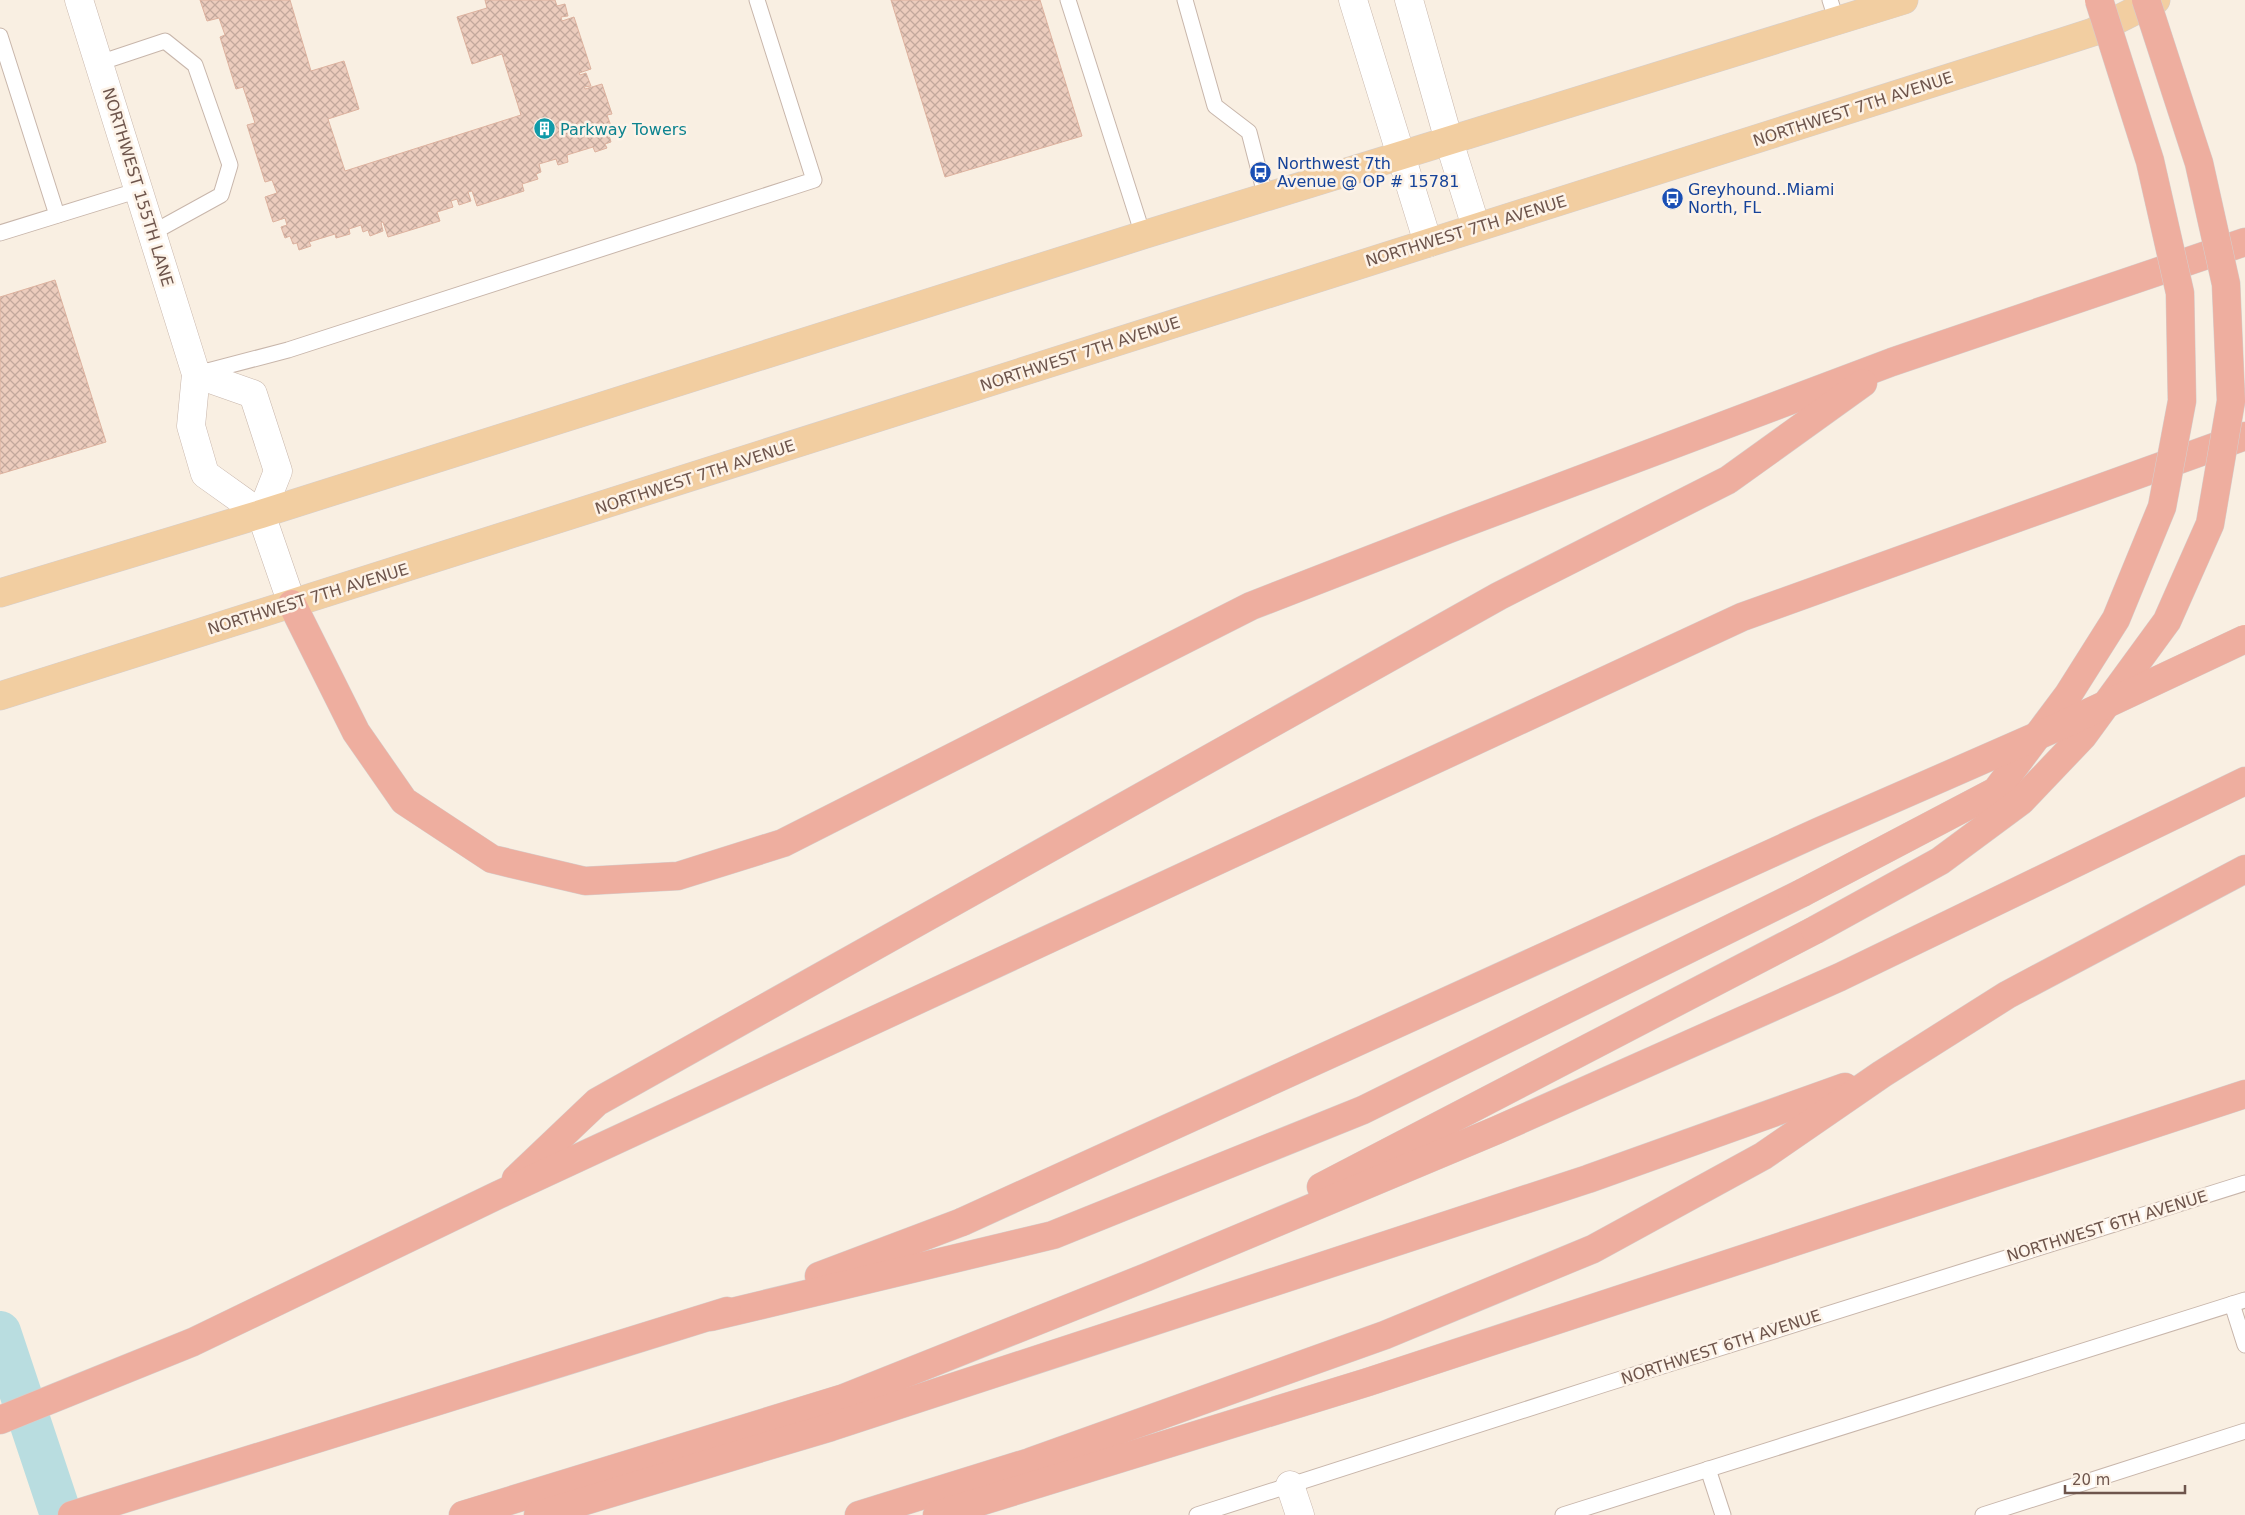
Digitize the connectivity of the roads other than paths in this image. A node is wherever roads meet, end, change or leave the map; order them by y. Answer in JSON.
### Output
{"nodes":[{"id":1,"x":79,"y":0,"type":"edge"},
{"id":2,"x":757,"y":0,"type":"edge"},
{"id":3,"x":1068,"y":0,"type":"edge"},
{"id":4,"x":1185,"y":0,"type":"edge"},
{"id":5,"x":1353,"y":0,"type":"edge"},
{"id":6,"x":1409,"y":0,"type":"edge"},
{"id":7,"x":1904,"y":0,"type":"edge"},
{"id":8,"x":2099,"y":0,"type":"edge"},
{"id":9,"x":2146,"y":0,"type":"edge"},
{"id":10,"x":2156,"y":0,"type":"edge"},
{"id":11,"x":1833,"y":11,"type":"edge"},
{"id":12,"x":0,"y":36,"type":"edge"},
{"id":13,"x":99,"y":64,"type":"junction"},
{"id":14,"x":1448,"y":141,"type":"junction"},
{"id":15,"x":1400,"y":156,"type":"junction"},
{"id":16,"x":139,"y":190,"type":"junction"},
{"id":17,"x":1266,"y":198,"type":"junction"},
{"id":18,"x":58,"y":215,"type":"junction"},
{"id":19,"x":1476,"y":227,"type":"junction"},
{"id":20,"x":0,"y":233,"type":"edge"},
{"id":21,"x":152,"y":234,"type":"junction"},
{"id":22,"x":1143,"y":235,"type":"junction"},
{"id":23,"x":2245,"y":242,"type":"edge"},
{"id":24,"x":1428,"y":243,"type":"junction"},
{"id":25,"x":1892,"y":362,"type":"junction"},
{"id":26,"x":196,"y":374,"type":"junction"},
{"id":27,"x":2245,"y":436,"type":"edge"},
{"id":28,"x":261,"y":514,"type":"junction"},
{"id":29,"x":0,"y":592,"type":"edge"},
{"id":30,"x":292,"y":604,"type":"junction"},
{"id":31,"x":2245,"y":639,"type":"edge"},
{"id":32,"x":0,"y":696,"type":"edge"},
{"id":33,"x":2245,"y":781,"type":"edge"},
{"id":34,"x":2245,"y":869,"type":"edge"},
{"id":35,"x":1882,"y":1074,"type":"junction"},
{"id":36,"x":2245,"y":1094,"type":"edge"},
{"id":37,"x":2245,"y":1182,"type":"edge"},
{"id":38,"x":498,"y":1195,"type":"junction"},
{"id":39,"x":1147,"y":1277,"type":"junction"},
{"id":40,"x":2239,"y":1302,"type":"edge"},
{"id":41,"x":710,"y":1317,"type":"junction"},
{"id":42,"x":2245,"y":1345,"type":"edge"},
{"id":43,"x":0,"y":1420,"type":"edge"},
{"id":44,"x":2245,"y":1431,"type":"edge"},
{"id":45,"x":1708,"y":1469,"type":"junction"},
{"id":46,"x":1290,"y":1485,"type":"junction"},
{"id":47,"x":72,"y":1515,"type":"edge"},
{"id":48,"x":463,"y":1515,"type":"edge"},
{"id":49,"x":538,"y":1515,"type":"edge"},
{"id":50,"x":859,"y":1515,"type":"edge"},
{"id":51,"x":937,"y":1515,"type":"edge"},
{"id":52,"x":1197,"y":1515,"type":"edge"},
{"id":53,"x":1300,"y":1515,"type":"edge"},
{"id":54,"x":1563,"y":1515,"type":"edge"},
{"id":55,"x":1723,"y":1515,"type":"edge"},
{"id":56,"x":1983,"y":1515,"type":"edge"}],
"edges":[{"from":1,"to":13,"type":"street","name":"NORTHWEST 155TH LANE"},
{"from":2,"to":26,"type":"lane"},
{"from":3,"to":22,"type":"lane"},
{"from":4,"to":17,"type":"lane"},
{"from":5,"to":15,"type":"street"},
{"from":6,"to":14,"type":"street"},
{"from":7,"to":11,"type":"main road"},
{"from":8,"to":41,"type":"highway","bridge":true},
{"from":9,"to":39,"type":"highway","bridge":true},
{"from":10,"to":19,"type":"main road","name":"NORTHWEST 7TH AVENUE"},
{"from":11,"to":14,"type":"main road"},
{"from":12,"to":18,"type":"lane"},
{"from":13,"to":16,"type":"street","name":"NORTHWEST 155TH LANE"},
{"from":13,"to":21,"type":"lane"},
{"from":14,"to":15,"type":"main road"},
{"from":14,"to":19,"type":"street"},
{"from":15,"to":17,"type":"main road"},
{"from":15,"to":24,"type":"street"},
{"from":16,"to":18,"type":"lane"},
{"from":16,"to":21,"type":"street","name":"NORTHWEST 155TH LANE"},
{"from":17,"to":22,"type":"main road"},
{"from":18,"to":20,"type":"lane"},
{"from":19,"to":24,"type":"main road","name":"NORTHWEST 7TH AVENUE"},
{"from":21,"to":26,"type":"street","name":"NORTHWEST 155TH LANE"},
{"from":22,"to":28,"type":"main road"},
{"from":23,"to":25,"type":"highway"},
{"from":24,"to":30,"type":"main road","name":"NORTHWEST 7TH AVENUE"},
{"from":25,"to":30,"type":"highway"},
{"from":25,"to":38,"type":"highway"},
{"from":26,"to":28,"type":"street","name":"NORTHWEST 155TH LANE"},
{"from":26,"to":28,"type":"street"},
{"from":27,"to":38,"type":"highway"},
{"from":28,"to":29,"type":"main road"},
{"from":28,"to":30,"type":"street"},
{"from":30,"to":32,"type":"main road","name":"NORTHWEST 7TH AVENUE"},
{"from":31,"to":41,"type":"highway","bridge":true},
{"from":33,"to":39,"type":"highway"},
{"from":34,"to":35,"type":"highway"},
{"from":35,"to":49,"type":"highway"},
{"from":35,"to":50,"type":"highway"},
{"from":36,"to":51,"type":"highway"},
{"from":37,"to":46,"type":"lane","name":"NORTHWEST 6TH AVENUE"},
{"from":38,"to":43,"type":"highway"},
{"from":39,"to":48,"type":"highway"},
{"from":40,"to":42,"type":"lane"},
{"from":40,"to":45,"type":"lane"},
{"from":41,"to":47,"type":"highway"},
{"from":44,"to":56,"type":"lane"},
{"from":45,"to":54,"type":"lane"},
{"from":45,"to":55,"type":"lane"},
{"from":46,"to":52,"type":"lane","name":"NORTHWEST 6TH AVENUE"},
{"from":46,"to":53,"type":"street"}]}
